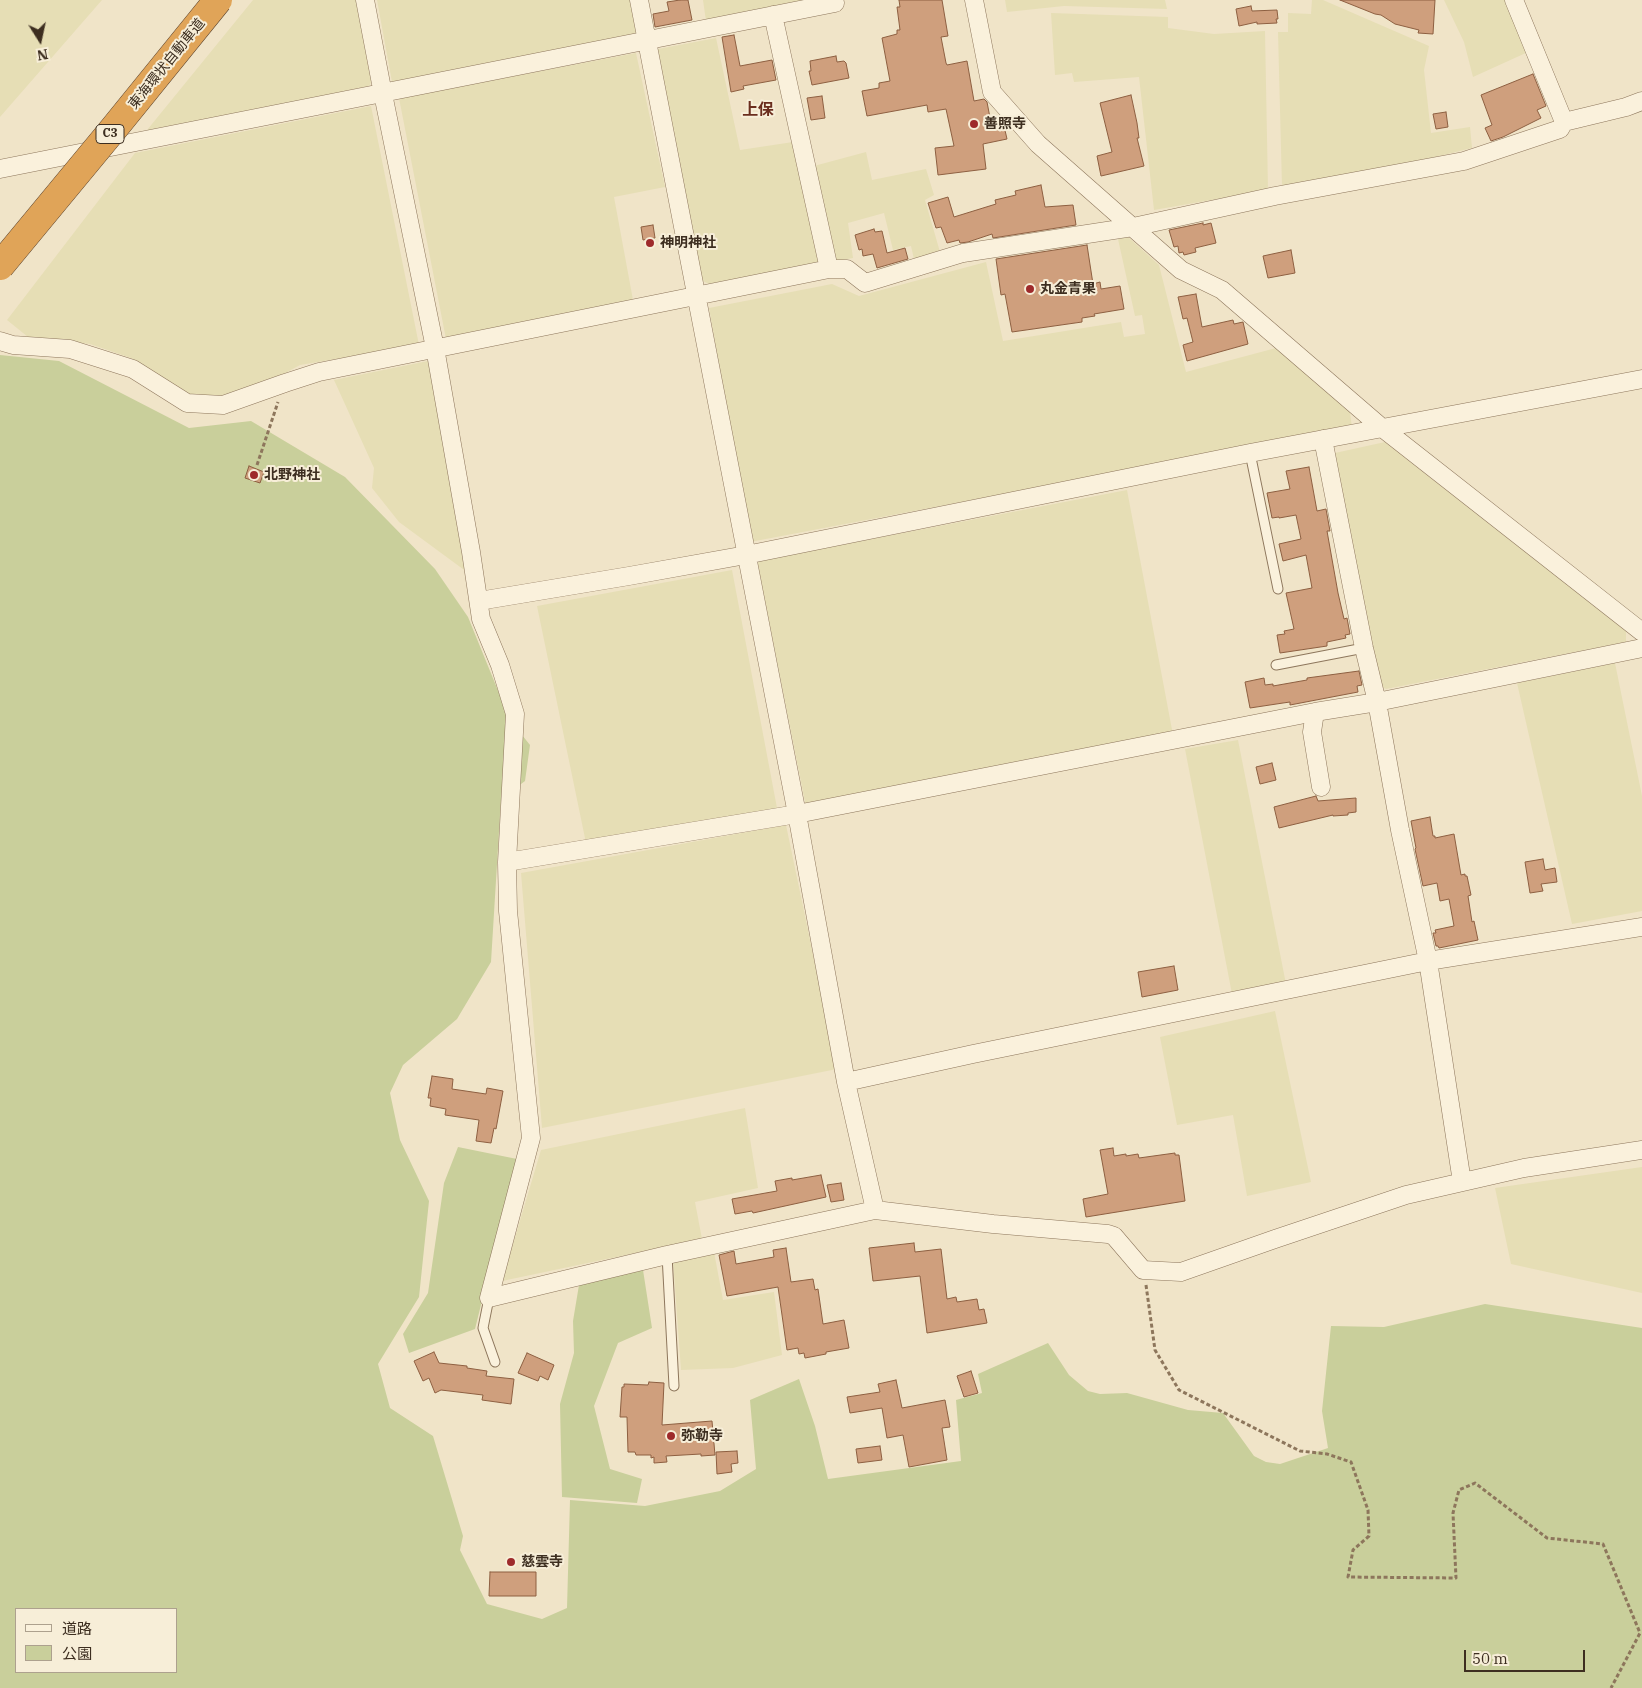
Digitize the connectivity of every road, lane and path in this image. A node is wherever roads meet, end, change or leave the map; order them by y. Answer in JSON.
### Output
{"nodes":[{"id":1,"x":218,"y":0,"type":"edge"},
{"id":2,"x":365,"y":0,"type":"edge"},
{"id":3,"x":639,"y":0,"type":"edge"},
{"id":4,"x":974,"y":0,"type":"edge"},
{"id":5,"x":1514,"y":0,"type":"edge"},
{"id":6,"x":835,"y":3,"type":"dead end"},
{"id":7,"x":773,"y":15,"type":"junction"},
{"id":8,"x":646,"y":41,"type":"junction"},
{"id":9,"x":382,"y":94,"type":"junction"},
{"id":10,"x":1642,"y":101,"type":"edge"},
{"id":11,"x":1564,"y":122,"type":"junction"},
{"id":12,"x":0,"y":169,"type":"edge"},
{"id":13,"x":1134,"y":227,"type":"junction"},
{"id":14,"x":0,"y":266,"type":"edge"},
{"id":15,"x":829,"y":269,"type":"junction"},
{"id":16,"x":698,"y":296,"type":"junction"},
{"id":17,"x":0,"y":341,"type":"edge"},
{"id":18,"x":436,"y":348,"type":"junction"},
{"id":19,"x":1642,"y":378,"type":"edge"},
{"id":20,"x":285,"y":382,"type":"junction"},
{"id":21,"x":1381,"y":427,"type":"junction"},
{"id":22,"x":1323,"y":439,"type":"junction"},
{"id":23,"x":1250,"y":453,"type":"junction"},
{"id":24,"x":257,"y":465,"type":"dead end"},
{"id":25,"x":746,"y":554,"type":"junction"},
{"id":26,"x":1278,"y":589,"type":"dead end"},
{"id":27,"x":479,"y":601,"type":"junction"},
{"id":28,"x":1642,"y":632,"type":"edge"},
{"id":29,"x":1364,"y":648,"type":"junction"},
{"id":30,"x":1642,"y":648,"type":"edge"},
{"id":31,"x":1276,"y":665,"type":"dead end"},
{"id":32,"x":1378,"y":702,"type":"junction"},
{"id":33,"x":1315,"y":712,"type":"junction"},
{"id":34,"x":1321,"y":787,"type":"dead end"},
{"id":35,"x":797,"y":814,"type":"junction"},
{"id":36,"x":506,"y":862,"type":"junction"},
{"id":37,"x":1642,"y":927,"type":"edge"},
{"id":38,"x":1428,"y":960,"type":"junction"},
{"id":39,"x":846,"y":1082,"type":"junction"},
{"id":40,"x":1642,"y":1150,"type":"edge"},
{"id":41,"x":1462,"y":1182,"type":"junction"},
{"id":42,"x":875,"y":1210,"type":"junction"},
{"id":43,"x":667,"y":1255,"type":"junction"},
{"id":44,"x":1144,"y":1270,"type":"junction"},
{"id":45,"x":489,"y":1298,"type":"junction"},
{"id":46,"x":495,"y":1362,"type":"dead end"},
{"id":47,"x":674,"y":1386,"type":"dead end"},
{"id":48,"x":1611,"y":1688,"type":"edge"}],
"edges":[{"from":1,"to":14,"type":"highway","name":"東海環状自動車道","number":"C3","bridge":true},
{"from":2,"to":9,"type":"street"},
{"from":3,"to":8,"type":"street"},
{"from":4,"to":13,"type":"street"},
{"from":5,"to":11,"type":"street"},
{"from":6,"to":7,"type":"street"},
{"from":7,"to":8,"type":"street"},
{"from":7,"to":15,"type":"street"},
{"from":8,"to":9,"type":"street"},
{"from":8,"to":16,"type":"street"},
{"from":9,"to":12,"type":"street"},
{"from":9,"to":18,"type":"street"},
{"from":10,"to":11,"type":"street"},
{"from":11,"to":13,"type":"street"},
{"from":13,"to":15,"type":"street"},
{"from":13,"to":21,"type":"street"},
{"from":15,"to":16,"type":"street"},
{"from":16,"to":18,"type":"street"},
{"from":16,"to":25,"type":"street"},
{"from":17,"to":20,"type":"street"},
{"from":18,"to":20,"type":"street"},
{"from":18,"to":27,"type":"street"},
{"from":19,"to":21,"type":"street"},
{"from":20,"to":24,"type":"path"},
{"from":21,"to":22,"type":"street"},
{"from":21,"to":28,"type":"street"},
{"from":22,"to":23,"type":"street"},
{"from":22,"to":29,"type":"street"},
{"from":23,"to":25,"type":"street"},
{"from":23,"to":26,"type":"lane"},
{"from":25,"to":27,"type":"street"},
{"from":25,"to":35,"type":"street"},
{"from":27,"to":36,"type":"street"},
{"from":29,"to":31,"type":"lane"},
{"from":29,"to":32,"type":"street"},
{"from":30,"to":32,"type":"street"},
{"from":32,"to":33,"type":"street"},
{"from":32,"to":38,"type":"street"},
{"from":33,"to":34,"type":"street"},
{"from":33,"to":35,"type":"street"},
{"from":35,"to":36,"type":"street"},
{"from":35,"to":39,"type":"street"},
{"from":36,"to":45,"type":"street"},
{"from":37,"to":38,"type":"street"},
{"from":38,"to":39,"type":"street"},
{"from":38,"to":41,"type":"street"},
{"from":39,"to":42,"type":"street"},
{"from":40,"to":41,"type":"street"},
{"from":41,"to":44,"type":"street"},
{"from":42,"to":43,"type":"street"},
{"from":42,"to":44,"type":"street"},
{"from":43,"to":45,"type":"street"},
{"from":43,"to":47,"type":"lane"},
{"from":44,"to":48,"type":"path"},
{"from":45,"to":46,"type":"lane"}]}
